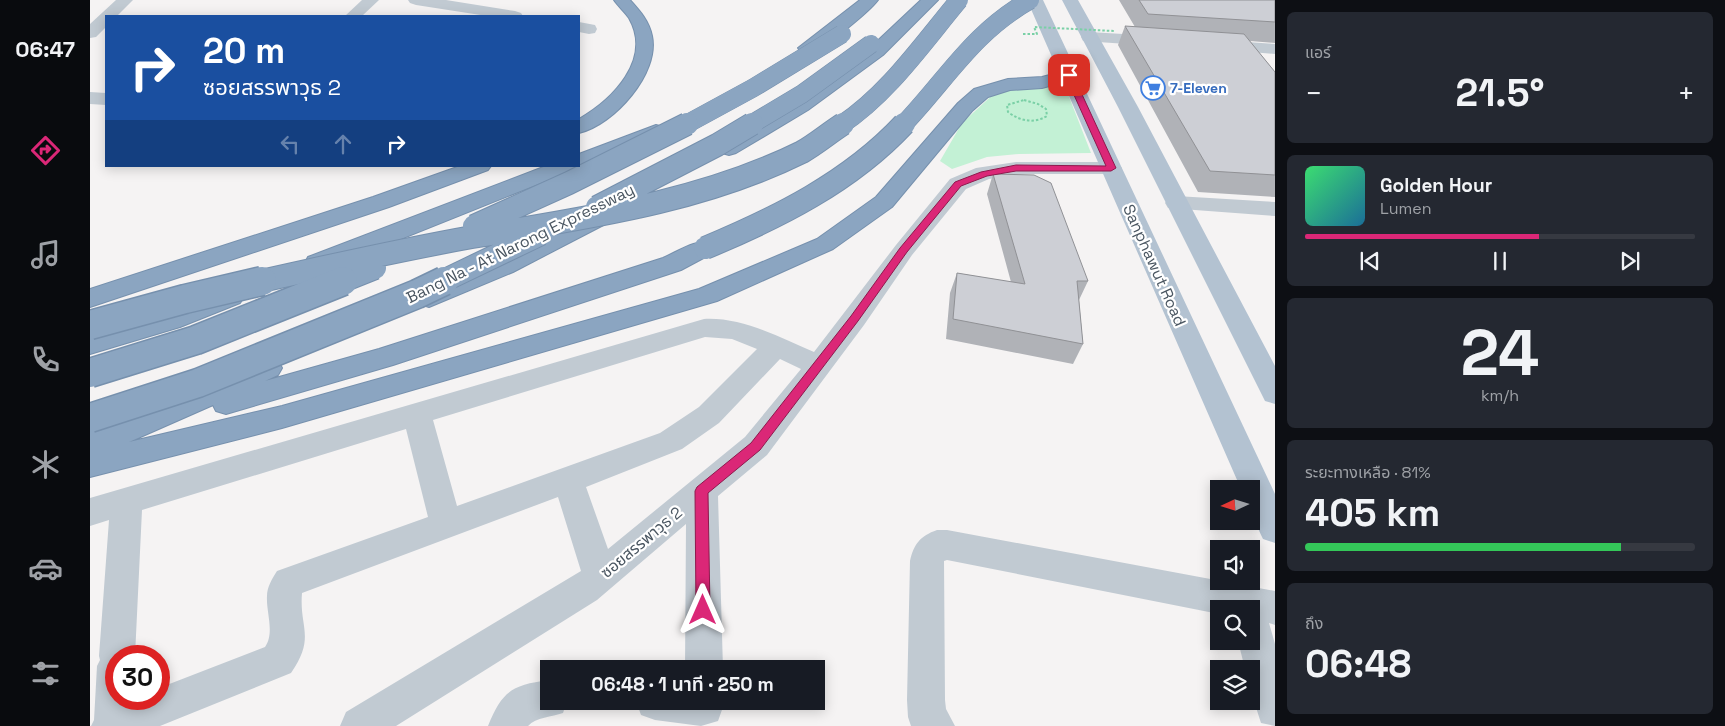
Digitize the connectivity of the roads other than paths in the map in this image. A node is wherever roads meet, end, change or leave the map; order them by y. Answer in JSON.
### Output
{"nodes":[{"id":1,"x":125,"y":0,"type":"edge"},
{"id":2,"x":370,"y":0,"type":"edge"},
{"id":3,"x":416,"y":0,"type":"edge"},
{"id":4,"x":622,"y":0,"type":"edge"},
{"id":5,"x":870,"y":0,"type":"edge"},
{"id":6,"x":882,"y":0,"type":"edge"},
{"id":7,"x":914,"y":0,"type":"edge"},
{"id":8,"x":930,"y":0,"type":"edge"},
{"id":9,"x":959,"y":0,"type":"edge"},
{"id":10,"x":1030,"y":0,"type":"edge"},
{"id":11,"x":1035,"y":0,"type":"edge"},
{"id":12,"x":1070,"y":0,"type":"edge"},
{"id":13,"x":110,"y":15,"type":"edge"},
{"id":14,"x":354,"y":15,"type":"edge"},
{"id":15,"x":509,"y":15,"type":"edge"},
{"id":16,"x":105,"y":20,"type":"edge"},
{"id":17,"x":90,"y":33,"type":"edge"},
{"id":18,"x":1177,"y":42,"type":"edge"},
{"id":19,"x":1092,"y":43,"type":"junction"},
{"id":20,"x":1197,"y":44,"type":"edge"},
{"id":21,"x":1275,"y":49,"type":"edge"},
{"id":22,"x":1084,"y":83,"type":"junction"},
{"id":23,"x":1120,"y":92,"type":"junction"},
{"id":24,"x":90,"y":98,"type":"edge"},
{"id":25,"x":105,"y":99,"type":"edge"},
{"id":26,"x":580,"y":126,"type":"edge"},
{"id":27,"x":580,"y":161,"type":"edge"},
{"id":28,"x":478,"y":167,"type":"edge"},
{"id":29,"x":563,"y":167,"type":"edge"},
{"id":30,"x":1111,"y":168,"type":"junction"},
{"id":31,"x":1176,"y":203,"type":"junction"},
{"id":32,"x":1275,"y":209,"type":"edge"},
{"id":33,"x":90,"y":298,"type":"edge"},
{"id":34,"x":90,"y":325,"type":"edge"},
{"id":35,"x":90,"y":344,"type":"edge"},
{"id":36,"x":776,"y":346,"type":"junction"},
{"id":37,"x":818,"y":365,"type":"junction"},
{"id":38,"x":90,"y":372,"type":"edge"},
{"id":39,"x":1275,"y":393,"type":"edge"},
{"id":40,"x":417,"y":414,"type":"junction"},
{"id":41,"x":90,"y":418,"type":"edge"},
{"id":42,"x":127,"y":431,"type":"junction"},
{"id":43,"x":90,"y":443,"type":"edge"},
{"id":44,"x":90,"y":464,"type":"edge"},
{"id":45,"x":568,"y":480,"type":"junction"},
{"id":46,"x":702,"y":491,"type":"junction"},
{"id":47,"x":126,"y":502,"type":"junction"},
{"id":48,"x":90,"y":512,"type":"edge"},
{"id":49,"x":446,"y":524,"type":"junction"},
{"id":50,"x":1275,"y":530,"type":"edge"},
{"id":51,"x":600,"y":576,"type":"junction"},
{"id":52,"x":1210,"y":601,"type":"edge"},
{"id":53,"x":1260,"y":636,"type":"edge"},
{"id":54,"x":118,"y":645,"type":"edge"},
{"id":55,"x":704,"y":660,"type":"edge"},
{"id":56,"x":540,"y":701,"type":"edge"},
{"id":57,"x":1275,"y":709,"type":"edge"},
{"id":58,"x":113,"y":710,"type":"edge"},
{"id":59,"x":112,"y":726,"type":"edge"},
{"id":60,"x":360,"y":726,"type":"edge"},
{"id":61,"x":508,"y":726,"type":"edge"},
{"id":62,"x":935,"y":726,"type":"edge"}],
"edges":[{"from":1,"to":13,"type":"street"},
{"from":2,"to":14,"type":"street"},
{"from":3,"to":15,"type":"street"},
{"from":4,"to":26,"type":"highway"},
{"from":5,"to":27,"type":"highway"},
{"from":6,"to":38,"type":"highway","name":"Bang Na - At Narong Expressway","bridge":true},
{"from":7,"to":41,"type":"highway","name":"Bang Na - At Narong Expressway","bridge":true},
{"from":8,"to":42,"type":"highway"},
{"from":9,"to":34,"type":"highway","bridge":true},
{"from":10,"to":42,"type":"highway","bridge":true},
{"from":11,"to":22,"type":"main road","name":"Sanphawut Road"},
{"from":12,"to":19,"type":"main road"},
{"from":16,"to":17,"type":"street"},
{"from":18,"to":19,"type":"street"},
{"from":19,"to":22,"type":"main road"},
{"from":19,"to":23,"type":"main road"},
{"from":20,"to":21,"type":"street"},
{"from":22,"to":23,"type":"main road"},
{"from":22,"to":30,"type":"main road","name":"Sanphawut Road"},
{"from":22,"to":44,"type":"highway"},
{"from":23,"to":31,"type":"main road"},
{"from":24,"to":25,"type":"street"},
{"from":28,"to":33,"type":"highway"},
{"from":29,"to":35,"type":"highway"},
{"from":30,"to":37,"type":"street","name":"ซอยสรรพาวุธ 2"},
{"from":30,"to":50,"type":"main road","name":"Sanphawut Road"},
{"from":31,"to":32,"type":"street"},
{"from":31,"to":39,"type":"main road"},
{"from":36,"to":37,"type":"street"},
{"from":36,"to":40,"type":"street"},
{"from":36,"to":45,"type":"street"},
{"from":37,"to":46,"type":"street","name":"ซอยสรรพาวุธ 2"},
{"from":40,"to":47,"type":"street"},
{"from":40,"to":49,"type":"street"},
{"from":42,"to":43,"type":"highway"},
{"from":45,"to":49,"type":"street"},
{"from":45,"to":51,"type":"street"},
{"from":46,"to":51,"type":"street","name":"ซอยสรรพาวุธ 2"},
{"from":46,"to":55,"type":"street"},
{"from":47,"to":48,"type":"street"},
{"from":47,"to":54,"type":"street"},
{"from":49,"to":59,"type":"street"},
{"from":51,"to":60,"type":"street","name":"ซอยสรรพาวุธ 2"},
{"from":52,"to":62,"type":"street"},
{"from":53,"to":57,"type":"street"},
{"from":56,"to":61,"type":"street"},
{"from":58,"to":59,"type":"street"}]}
